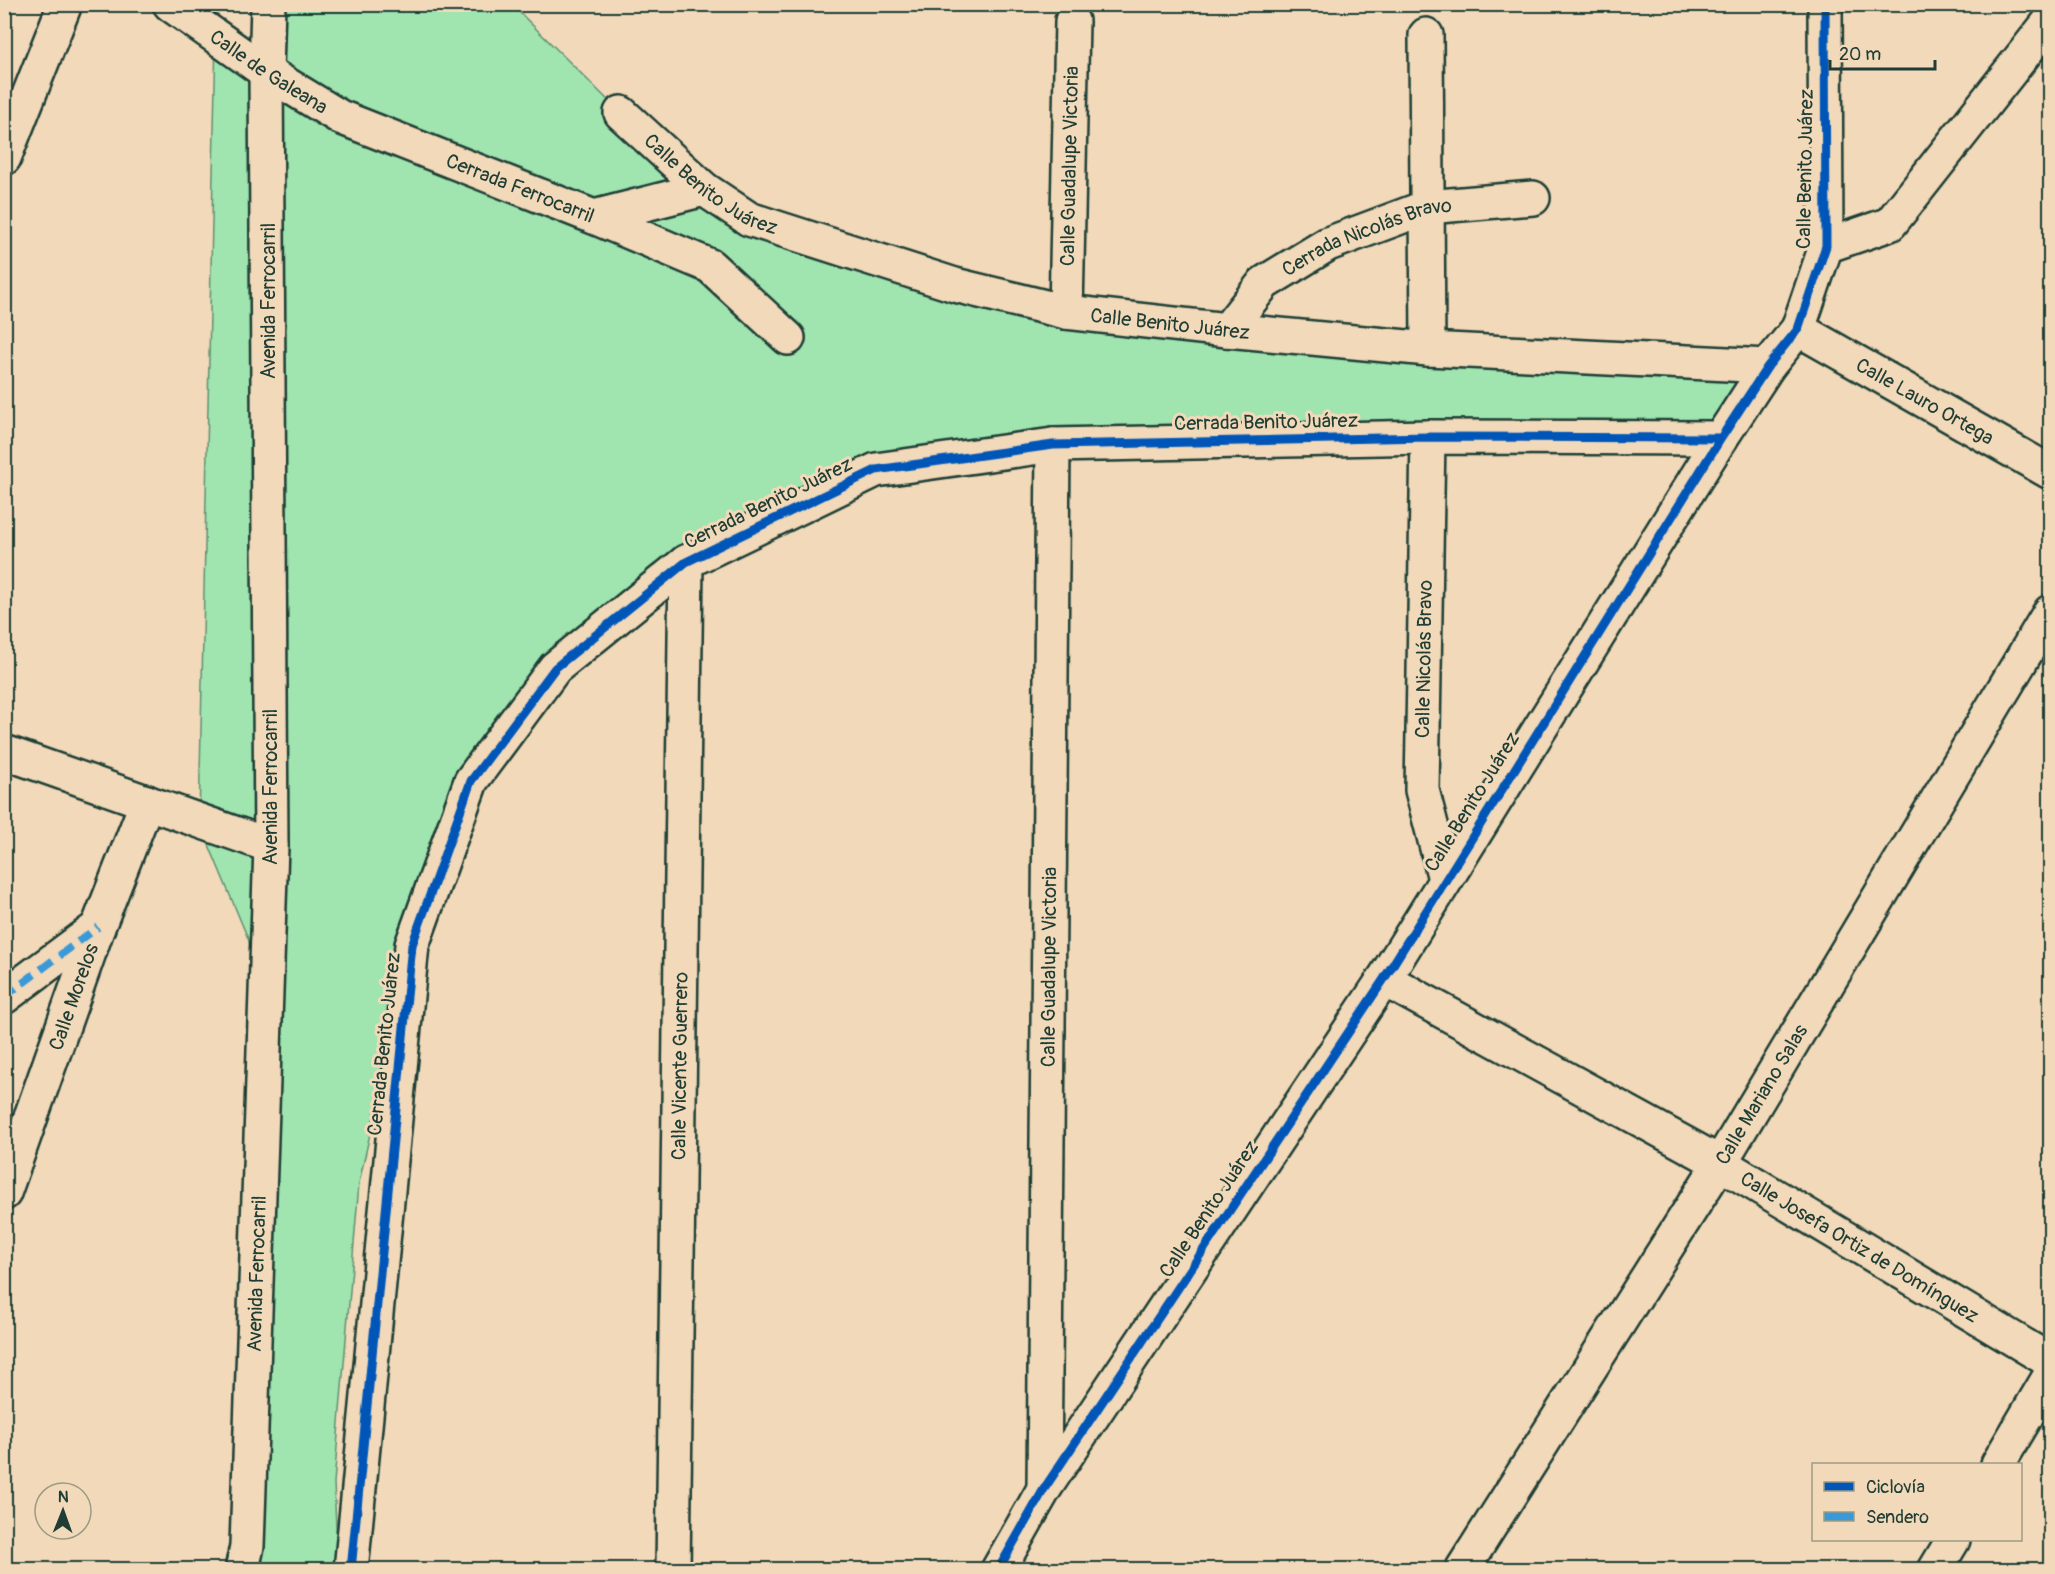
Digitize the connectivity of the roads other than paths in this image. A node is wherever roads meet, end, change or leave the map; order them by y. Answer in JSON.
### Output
{"nodes":[{"id":1,"x":65,"y":4,"type":"edge"},
{"id":2,"x":170,"y":4,"type":"edge"},
{"id":3,"x":268,"y":4,"type":"edge"},
{"id":4,"x":1825,"y":4,"type":"edge"},
{"id":5,"x":1072,"y":21,"type":"dead end"},
{"id":6,"x":2050,"y":21,"type":"edge"},
{"id":7,"x":1426,"y":35,"type":"dead end"},
{"id":8,"x":266,"y":72,"type":"junction"},
{"id":9,"x":621,"y":113,"type":"dead end"},
{"id":10,"x":340,"y":117,"type":"joint"},
{"id":11,"x":4,"y":158,"type":"edge"},
{"id":12,"x":704,"y":189,"type":"junction"},
{"id":13,"x":1533,"y":198,"type":"dead end"},
{"id":14,"x":1426,"y":207,"type":"junction"},
{"id":15,"x":594,"y":217,"type":"junction"},
{"id":16,"x":1826,"y":246,"type":"junction"},
{"id":17,"x":1066,"y":312,"type":"junction"},
{"id":18,"x":1798,"y":329,"type":"junction"},
{"id":19,"x":1227,"y":330,"type":"junction"},
{"id":20,"x":788,"y":338,"type":"dead end"},
{"id":21,"x":1428,"y":349,"type":"junction"},
{"id":22,"x":1768,"y":366,"type":"junction"},
{"id":23,"x":1428,"y":437,"type":"junction"},
{"id":24,"x":1721,"y":438,"type":"junction"},
{"id":25,"x":1053,"y":445,"type":"junction"},
{"id":26,"x":2050,"y":472,"type":"edge"},
{"id":27,"x":686,"y":562,"type":"junction"},
{"id":28,"x":2050,"y":612,"type":"edge"},
{"id":29,"x":4,"y":752,"type":"edge"},
{"id":30,"x":147,"y":802,"type":"junction"},
{"id":31,"x":271,"y":846,"type":"junction"},
{"id":32,"x":1445,"y":879,"type":"junction"},
{"id":33,"x":98,"y":927,"type":"junction"},
{"id":34,"x":1384,"y":979,"type":"junction"},
{"id":35,"x":4,"y":997,"type":"edge"},
{"id":36,"x":1720,"y":1163,"type":"junction"},
{"id":37,"x":4,"y":1193,"type":"edge"},
{"id":38,"x":2050,"y":1361,"type":"edge"},
{"id":39,"x":2050,"y":1376,"type":"edge"},
{"id":40,"x":1999,"y":1463,"type":"edge"},
{"id":41,"x":1044,"y":1489,"type":"junction"},
{"id":42,"x":1952,"y":1541,"type":"edge"},
{"id":43,"x":242,"y":1569,"type":"edge"},
{"id":44,"x":351,"y":1569,"type":"edge"},
{"id":45,"x":673,"y":1569,"type":"edge"},
{"id":46,"x":998,"y":1569,"type":"edge"},
{"id":47,"x":1462,"y":1569,"type":"edge"},
{"id":48,"x":1935,"y":1569,"type":"edge"}],
"edges":[{"from":1,"to":11,"type":"street"},
{"from":2,"to":8,"type":"street","name":"Calle de Galeana"},
{"from":3,"to":8,"type":"street","name":"Avenida Ferrocarril"},
{"from":4,"to":16,"type":"street","name":"Calle Benito Juárez"},
{"from":5,"to":17,"type":"street","name":"Calle Guadalupe Victoria"},
{"from":6,"to":16,"type":"street"},
{"from":7,"to":14,"type":"street"},
{"from":8,"to":10,"type":"street","name":"Calle de Galeana"},
{"from":8,"to":31,"type":"street","name":"Avenida Ferrocarril"},
{"from":9,"to":12,"type":"street","name":"Calle Benito Juárez"},
{"from":10,"to":15,"type":"street","name":"Cerrada Ferrocarril"},
{"from":12,"to":15,"type":"street","name":"Cerrada Ferrocarril"},
{"from":12,"to":17,"type":"street","name":"Calle Benito Juárez"},
{"from":13,"to":14,"type":"street","name":"Cerrada Nicolás Bravo"},
{"from":14,"to":19,"type":"street","name":"Cerrada Nicolás Bravo"},
{"from":14,"to":21,"type":"street"},
{"from":15,"to":20,"type":"street"},
{"from":16,"to":18,"type":"street","name":"Calle Benito Juárez"},
{"from":17,"to":19,"type":"street","name":"Calle Benito Juárez"},
{"from":18,"to":22,"type":"street","name":"Calle Benito Juárez"},
{"from":18,"to":26,"type":"street","name":"Calle Lauro Ortega"},
{"from":19,"to":21,"type":"street","name":"Calle Benito Juárez"},
{"from":21,"to":22,"type":"street","name":"Calle Benito Juárez"},
{"from":22,"to":24,"type":"street","name":"Calle Benito Juárez"},
{"from":23,"to":24,"type":"street","name":"Cerrada Benito Juárez"},
{"from":23,"to":25,"type":"street","name":"Cerrada Benito Juárez"},
{"from":23,"to":32,"type":"street","name":"Calle Nicolás Bravo"},
{"from":24,"to":32,"type":"street","name":"Calle Benito Juárez"},
{"from":25,"to":27,"type":"street","name":"Cerrada Benito Juárez"},
{"from":25,"to":41,"type":"street","name":"Calle Guadalupe Victoria"},
{"from":27,"to":44,"type":"street","name":"Cerrada Benito Juárez"},
{"from":27,"to":45,"type":"street","name":"Calle Vicente Guerrero"},
{"from":28,"to":36,"type":"street","name":"Calle Mariano Salas"},
{"from":29,"to":30,"type":"street"},
{"from":30,"to":31,"type":"street"},
{"from":30,"to":33,"type":"street","name":"Calle Morelos"},
{"from":31,"to":43,"type":"street","name":"Avenida Ferrocarril"},
{"from":32,"to":34,"type":"street","name":"Calle Benito Juárez"},
{"from":33,"to":35,"type":"street"},
{"from":33,"to":37,"type":"street","name":"Calle Morelos"},
{"from":34,"to":36,"type":"street","name":"Calle Josefa Ortiz de Domínguez"},
{"from":34,"to":41,"type":"street","name":"Calle Benito Juárez"},
{"from":36,"to":38,"type":"street","name":"Calle Josefa Ortiz de Domínguez"},
{"from":36,"to":47,"type":"street","name":"Calle Mariano Salas"},
{"from":39,"to":40,"type":"street"},
{"from":41,"to":46,"type":"street","name":"Calle Benito Juárez"},
{"from":42,"to":48,"type":"street"}]}
